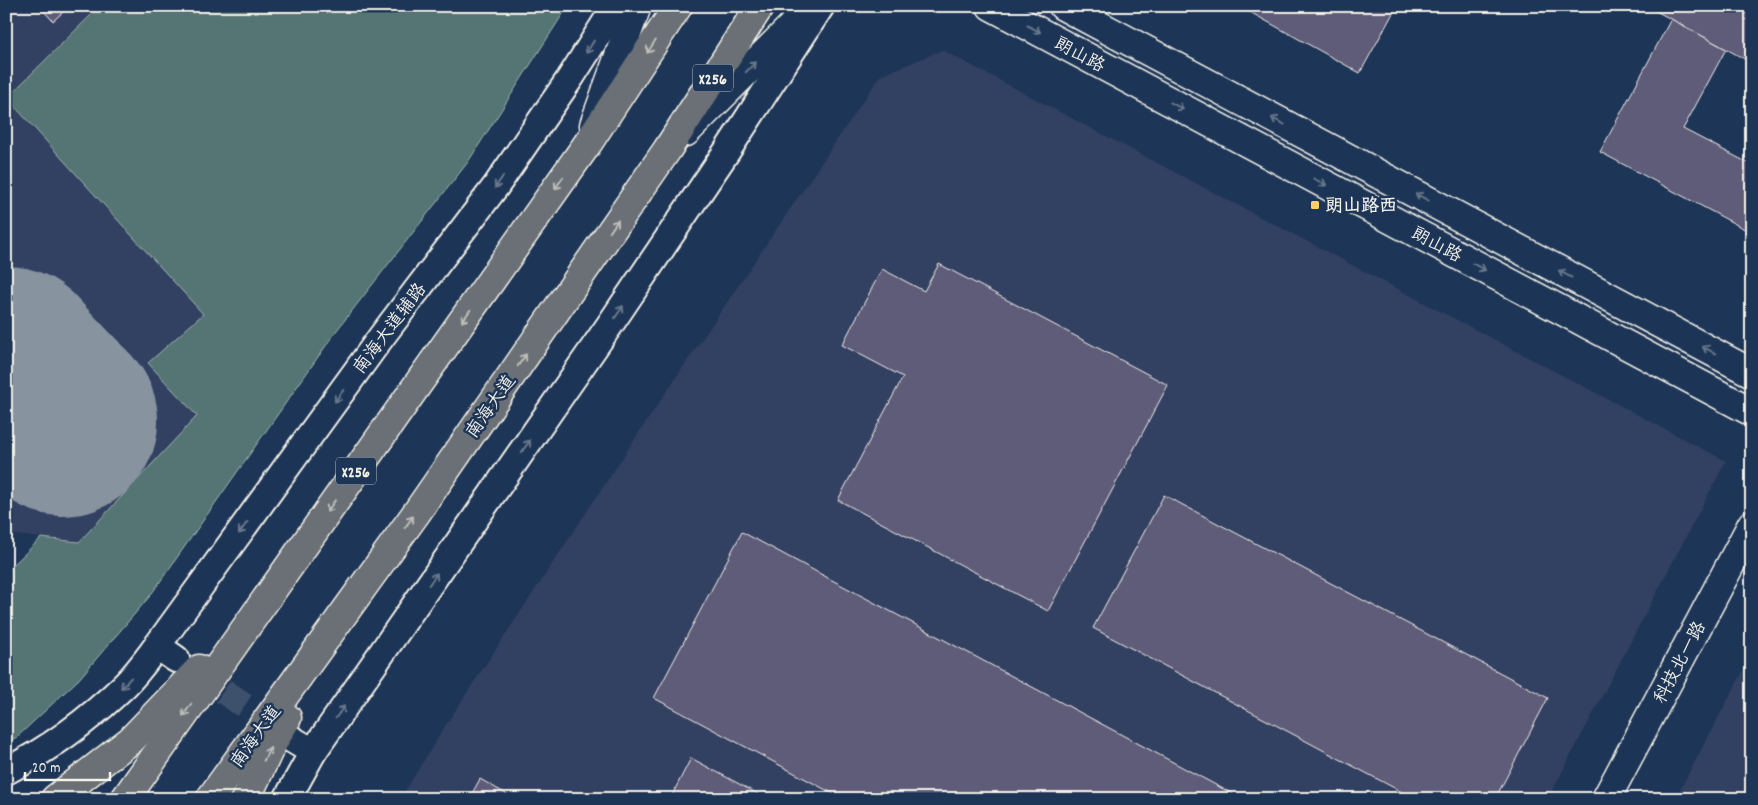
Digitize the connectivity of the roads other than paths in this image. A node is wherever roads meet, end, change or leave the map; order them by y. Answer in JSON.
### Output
{"nodes":[{"id":1,"x":616,"y":6,"type":"edge"},
{"id":2,"x":636,"y":6,"type":"edge"},
{"id":3,"x":678,"y":6,"type":"edge"},
{"id":4,"x":760,"y":6,"type":"edge"},
{"id":5,"x":812,"y":6,"type":"edge"},
{"id":6,"x":821,"y":6,"type":"edge"},
{"id":7,"x":991,"y":6,"type":"edge"},
{"id":8,"x":1063,"y":6,"type":"edge"},
{"id":9,"x":588,"y":143,"type":"junction"},
{"id":10,"x":667,"y":150,"type":"junction"},
{"id":11,"x":1752,"y":373,"type":"edge"},
{"id":12,"x":1752,"y":412,"type":"edge"},
{"id":13,"x":1752,"y":524,"type":"edge"},
{"id":14,"x":290,"y":564,"type":"junction"},
{"id":15,"x":370,"y":575,"type":"junction"},
{"id":16,"x":6,"y":771,"type":"edge"},
{"id":17,"x":55,"y":799,"type":"edge"},
{"id":18,"x":125,"y":799,"type":"edge"},
{"id":19,"x":210,"y":799,"type":"edge"},
{"id":20,"x":246,"y":799,"type":"edge"},
{"id":21,"x":287,"y":799,"type":"edge"},
{"id":22,"x":1606,"y":799,"type":"edge"}],
"edges":[{"from":1,"to":16,"type":"street","name":"南海大道辅路","one_way":true},
{"from":2,"to":9,"type":"main road"},
{"from":3,"to":9,"type":"main road","number":"X256","one_way":true},
{"from":4,"to":10,"type":"main road","name":"南海大道","number":"X256"},
{"from":10,"to":5,"type":"main road","one_way":true},
{"from":21,"to":6,"type":"street","one_way":true},
{"from":7,"to":12,"type":"main road","name":"朗山路","one_way":true},
{"from":11,"to":8,"type":"main road","name":"朗山路","one_way":true},
{"from":9,"to":14,"type":"main road","number":"X256","one_way":true},
{"from":15,"to":10,"type":"main road","name":"南海大道","number":"X256","one_way":true},
{"from":13,"to":22,"type":"main road","name":"科技北一路"},
{"from":14,"to":17,"type":"main road"},
{"from":14,"to":18,"type":"main road","number":"X256","one_way":true},
{"from":15,"to":19,"type":"main road","name":"南海大道","number":"X256"},
{"from":20,"to":15,"type":"main road","one_way":true}]}
